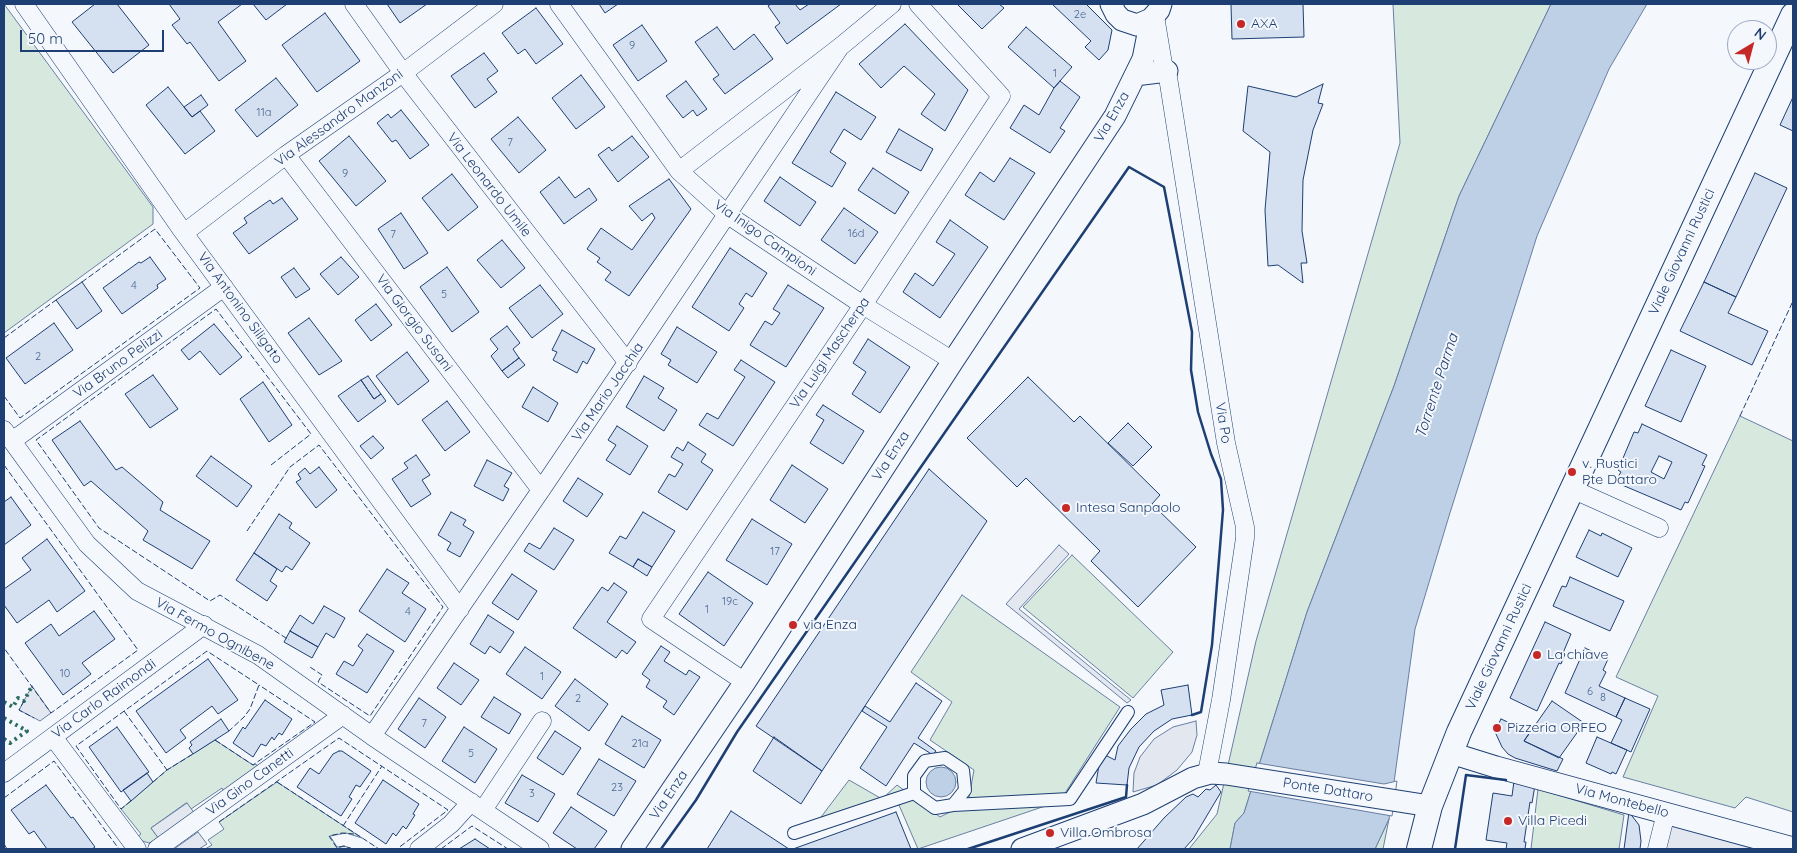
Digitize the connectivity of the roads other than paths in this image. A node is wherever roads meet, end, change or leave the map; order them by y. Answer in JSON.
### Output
{"nodes":[{"id":1,"x":24,"y":4,"type":"edge"},
{"id":2,"x":354,"y":4,"type":"edge"},
{"id":3,"x":494,"y":4,"type":"edge"},
{"id":4,"x":559,"y":4,"type":"edge"},
{"id":5,"x":892,"y":4,"type":"edge"},
{"id":6,"x":918,"y":4,"type":"edge"},
{"id":7,"x":1111,"y":4,"type":"edge"},
{"id":8,"x":1156,"y":13,"type":"edge"},
{"id":9,"x":1793,"y":15,"type":"edge"},
{"id":10,"x":1130,"y":24,"type":"junction"},
{"id":11,"x":840,"y":47,"type":"junction"},
{"id":12,"x":1139,"y":67,"type":"junction"},
{"id":13,"x":1167,"y":71,"type":"junction"},
{"id":14,"x":403,"y":72,"type":"junction"},
{"id":15,"x":286,"y":155,"type":"junction"},
{"id":16,"x":679,"y":171,"type":"junction"},
{"id":17,"x":728,"y":215,"type":"junction"},
{"id":18,"x":184,"y":233,"type":"junction"},
{"id":19,"x":224,"y":287,"type":"junction"},
{"id":20,"x":863,"y":305,"type":"junction"},
{"id":21,"x":953,"y":361,"type":"junction"},
{"id":22,"x":628,"y":363,"type":"junction"},
{"id":23,"x":8,"y":435,"type":"edge"},
{"id":24,"x":1572,"y":489,"type":"junction"},
{"id":25,"x":542,"y":490,"type":"junction"},
{"id":26,"x":1658,"y":528,"type":"dead end"},
{"id":27,"x":460,"y":609,"type":"junction"},
{"id":28,"x":204,"y":626,"type":"junction"},
{"id":29,"x":745,"y":682,"type":"junction"},
{"id":30,"x":1128,"y":712,"type":"dead end"},
{"id":31,"x":343,"y":715,"type":"junction"},
{"id":32,"x":542,"y":721,"type":"dead end"},
{"id":33,"x":53,"y":736,"type":"junction"},
{"id":34,"x":372,"y":736,"type":"junction"},
{"id":35,"x":1451,"y":753,"type":"junction"},
{"id":36,"x":4,"y":773,"type":"edge"},
{"id":37,"x":1217,"y":773,"type":"junction"},
{"id":38,"x":914,"y":792,"type":"junction"},
{"id":39,"x":953,"y":805,"type":"junction"},
{"id":40,"x":477,"y":806,"type":"junction"},
{"id":41,"x":1430,"y":806,"type":"junction"},
{"id":42,"x":1666,"y":813,"type":"junction"},
{"id":43,"x":794,"y":833,"type":"dead end"},
{"id":44,"x":1793,"y":848,"type":"edge"},
{"id":45,"x":137,"y":849,"type":"edge"},
{"id":46,"x":157,"y":849,"type":"edge"},
{"id":47,"x":419,"y":849,"type":"edge"},
{"id":48,"x":540,"y":849,"type":"edge"},
{"id":49,"x":632,"y":849,"type":"edge"},
{"id":50,"x":1022,"y":849,"type":"edge"},
{"id":51,"x":1419,"y":849,"type":"edge"},
{"id":52,"x":1657,"y":849,"type":"edge"}],
"edges":[{"from":1,"to":18,"type":"street","name":"Via Antonino Siligato"},
{"from":2,"to":14,"type":"street","name":"Via Leonardo Umile"},
{"from":3,"to":14,"type":"street","name":"Via Alessandro Manzoni"},
{"from":4,"to":16,"type":"street","name":"Via Inigo Campioni"},
{"from":5,"to":11,"type":"street","name":"Via Mario Jacchia"},
{"from":6,"to":20,"type":"street","name":"Via Luigi Mascherpa"},
{"from":7,"to":10,"type":"street"},
{"from":8,"to":10,"type":"street"},
{"from":8,"to":12,"type":"street"},
{"from":8,"to":13,"type":"street","name":"Via Po"},
{"from":9,"to":24,"type":"main road","name":"Viale Giovanni Rustici"},
{"from":10,"to":12,"type":"street"},
{"from":11,"to":16,"type":"street","name":"Via Mario Jacchia"},
{"from":11,"to":17,"type":"street","name":"Via Mario Jacchia"},
{"from":12,"to":13,"type":"street"},
{"from":12,"to":21,"type":"street","name":"Via Enza"},
{"from":13,"to":37,"type":"street","name":"Via Po"},
{"from":14,"to":15,"type":"street","name":"Via Alessandro Manzoni"},
{"from":14,"to":22,"type":"street","name":"Via Leonardo Umile"},
{"from":15,"to":18,"type":"street","name":"Via Alessandro Manzoni"},
{"from":15,"to":25,"type":"street","name":"Via Giorgio Susani"},
{"from":16,"to":17,"type":"street","name":"Via Inigo Campioni"},
{"from":17,"to":20,"type":"street","name":"Via Inigo Campioni"},
{"from":17,"to":22,"type":"street","name":"Via Mario Jacchia"},
{"from":18,"to":19,"type":"street","name":"Via Antonino Siligato"},
{"from":19,"to":23,"type":"street","name":"Via Bruno Pelizzi"},
{"from":19,"to":27,"type":"street","name":"Via Antonino Siligato"},
{"from":20,"to":21,"type":"street","name":"Via Inigo Campioni"},
{"from":20,"to":29,"type":"street","name":"Via Luigi Mascherpa"},
{"from":21,"to":29,"type":"street","name":"Via Enza"},
{"from":22,"to":25,"type":"street","name":"Via Mario Jacchia"},
{"from":23,"to":28,"type":"street","name":"Via Fermo Ognibene"},
{"from":24,"to":26,"type":"street"},
{"from":24,"to":35,"type":"main road","name":"Viale Giovanni Rustici"},
{"from":25,"to":27,"type":"street","name":"Via Mario Jacchia"},
{"from":27,"to":34,"type":"street","name":"Via Mario Jacchia"},
{"from":28,"to":31,"type":"street","name":"Via Fermo Ognibene"},
{"from":28,"to":33,"type":"street","name":"Via Carlo Raimondi"},
{"from":29,"to":49,"type":"street","name":"Via Enza"},
{"from":30,"to":39,"type":"street"},
{"from":31,"to":34,"type":"street","name":"Via Fermo Ognibene"},
{"from":31,"to":46,"type":"street","name":"Via Gino Canetti"},
{"from":32,"to":40,"type":"street"},
{"from":33,"to":36,"type":"street","name":"Via Carlo Raimondi"},
{"from":33,"to":45,"type":"street"},
{"from":34,"to":40,"type":"street","name":"Via Fermo Ognibene"},
{"from":35,"to":41,"type":"main road","name":"Viale Giovanni Rustici"},
{"from":35,"to":42,"type":"street","name":"Via Montebello"},
{"from":37,"to":41,"type":"street","name":"Ponte Dattaro"},
{"from":37,"to":50,"type":"street"},
{"from":38,"to":39,"type":"street"},
{"from":38,"to":39,"type":"street"},
{"from":38,"to":43,"type":"street"},
{"from":40,"to":47,"type":"street"},
{"from":40,"to":48,"type":"street","name":"Via Fermo Ognibene"},
{"from":41,"to":51,"type":"main road","name":"Viale Giovanni Rustici"},
{"from":42,"to":44,"type":"street","name":"Via Montebello"},
{"from":42,"to":52,"type":"street"}]}
